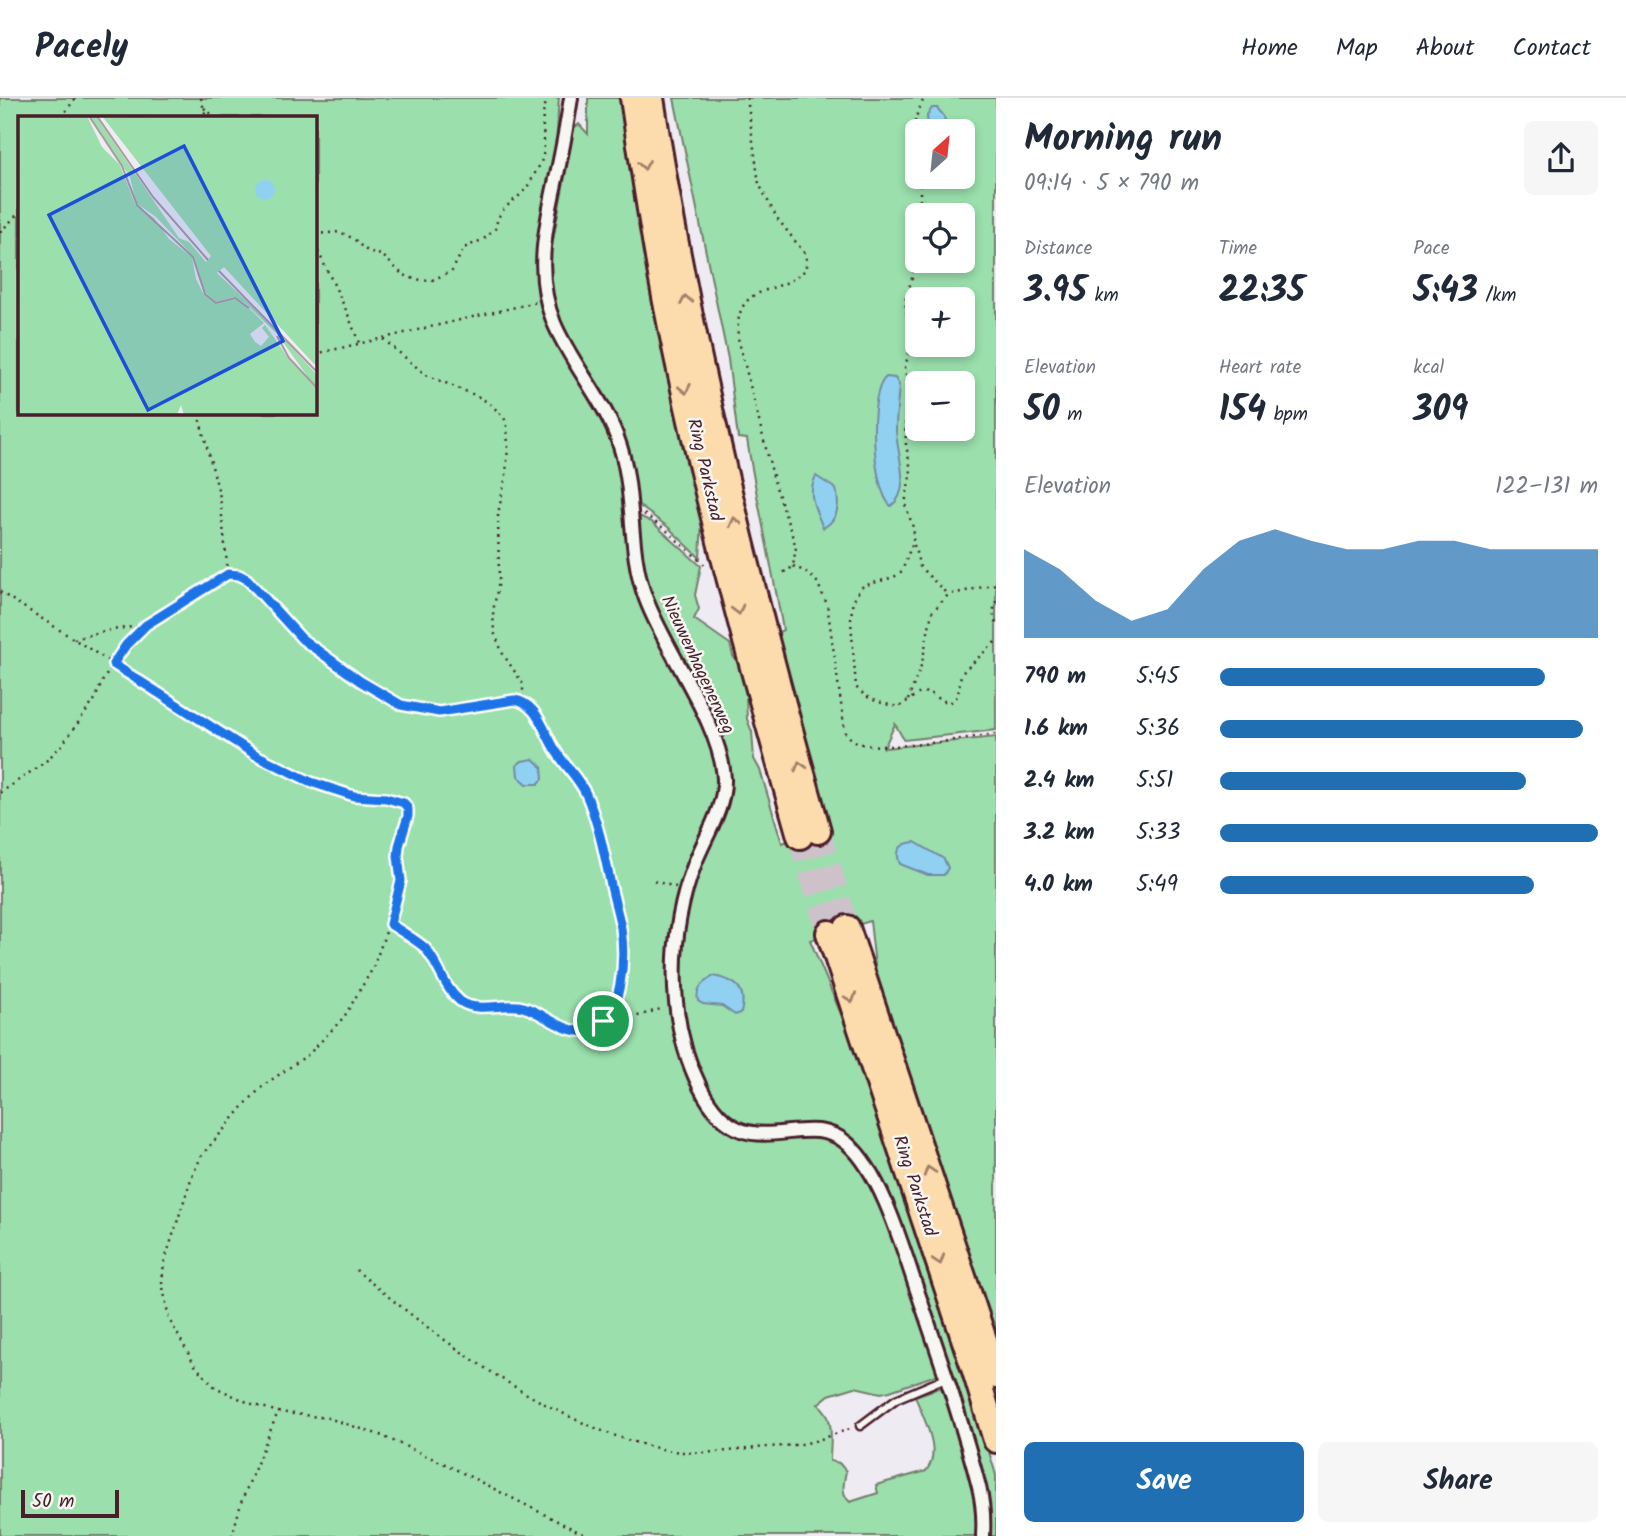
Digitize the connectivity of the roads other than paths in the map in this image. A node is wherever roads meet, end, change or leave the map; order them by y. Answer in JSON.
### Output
{"nodes":[{"id":1,"x":571,"y":98,"type":"edge"},
{"id":2,"x":633,"y":98,"type":"edge"},
{"id":3,"x":651,"y":98,"type":"edge"},
{"id":4,"x":996,"y":1376,"type":"edge"},
{"id":5,"x":946,"y":1378,"type":"junction"},
{"id":6,"x":860,"y":1426,"type":"road end"},
{"id":7,"x":996,"y":1440,"type":"edge"},
{"id":8,"x":983,"y":1536,"type":"edge"}],
"edges":[{"from":1,"to":5,"type":"street","name":"Nieuwenhagenerweg"},
{"from":2,"to":3,"type":"highway","name":"Ring Parkstad","one_way":true},
{"from":4,"to":7,"type":"highway","name":"Ring Parkstad","one_way":true},
{"from":5,"to":6,"type":"lane"},
{"from":5,"to":8,"type":"street","name":"Nieuwenhagenerweg"}]}
